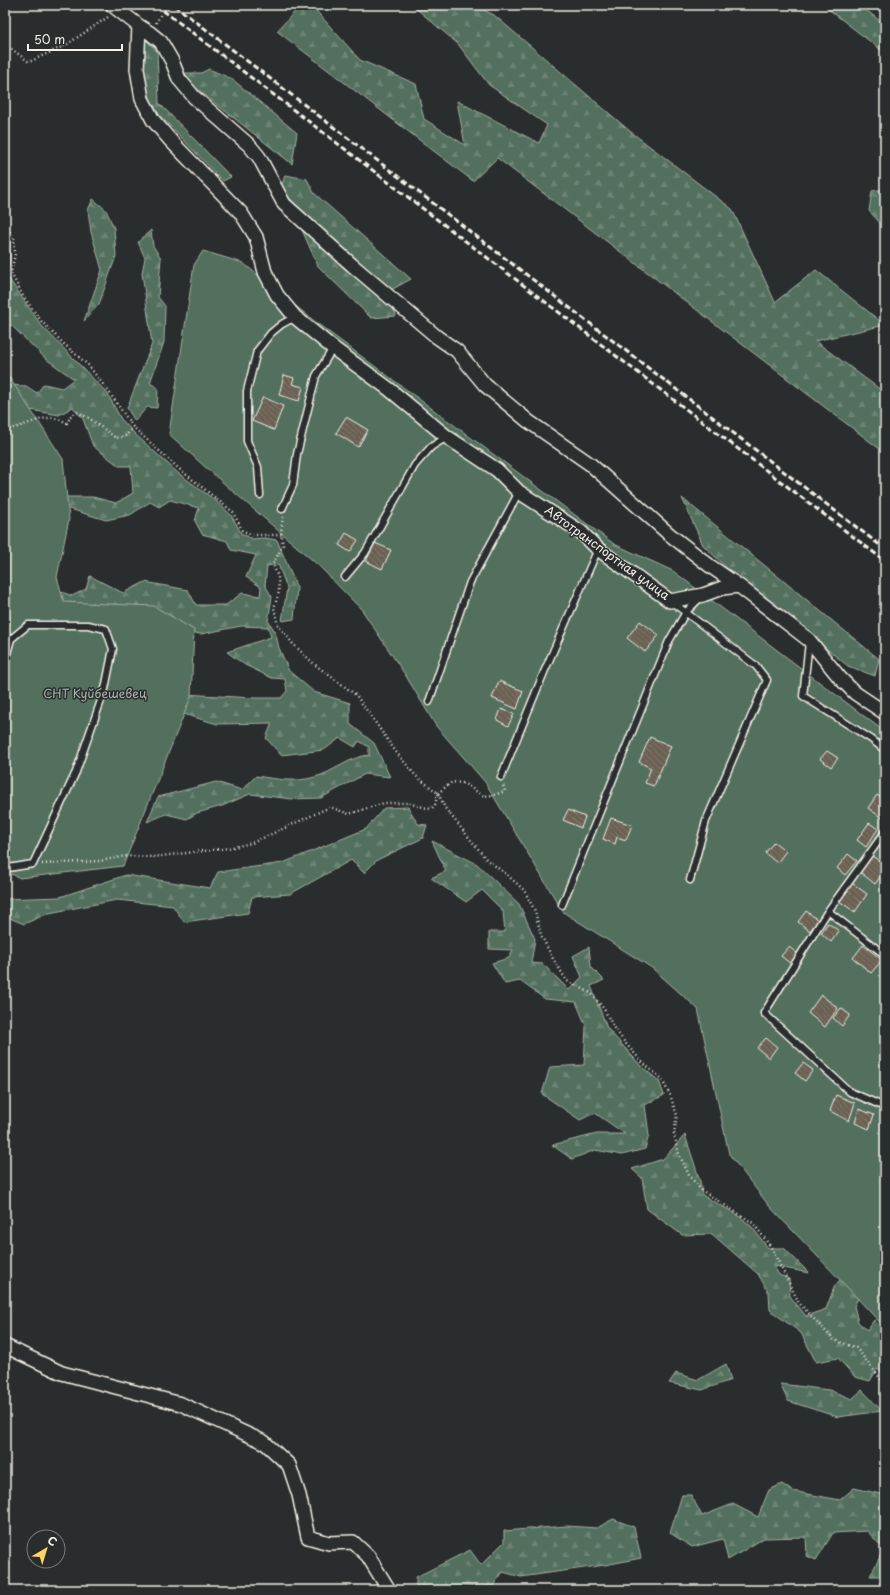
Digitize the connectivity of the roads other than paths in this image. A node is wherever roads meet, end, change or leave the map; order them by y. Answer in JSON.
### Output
{"nodes":[{"id":1,"x":115,"y":7,"type":"edge"},
{"id":2,"x":139,"y":26,"type":"junction"},
{"id":3,"x":295,"y":317,"type":"junction"},
{"id":4,"x":333,"y":348,"type":"junction"},
{"id":5,"x":447,"y":437,"type":"junction"},
{"id":6,"x":519,"y":492,"type":"junction"},
{"id":7,"x":260,"y":495,"type":"dead end"},
{"id":8,"x":282,"y":509,"type":"road end"},
{"id":9,"x":598,"y":550,"type":"junction"},
{"id":10,"x":345,"y":577,"type":"dead end"},
{"id":11,"x":739,"y":586,"type":"junction"},
{"id":12,"x":703,"y":595,"type":"junction"},
{"id":13,"x":670,"y":601,"type":"junction"},
{"id":14,"x":686,"y":612,"type":"junction"},
{"id":15,"x":8,"y":639,"type":"edge"},
{"id":16,"x":809,"y":640,"type":"junction"},
{"id":17,"x":5,"y":661,"type":"edge"},
{"id":18,"x":429,"y":702,"type":"dead end"},
{"id":19,"x":885,"y":713,"type":"edge"},
{"id":20,"x":885,"y":750,"type":"edge"},
{"id":21,"x":501,"y":777,"type":"road end"},
{"id":22,"x":885,"y":832,"type":"edge"},
{"id":23,"x":5,"y":867,"type":"edge"},
{"id":24,"x":690,"y":880,"type":"dead end"},
{"id":25,"x":562,"y":905,"type":"dead end"},
{"id":26,"x":828,"y":911,"type":"junction"},
{"id":27,"x":885,"y":955,"type":"edge"},
{"id":28,"x":885,"y":1107,"type":"edge"},
{"id":29,"x":5,"y":1346,"type":"edge"},
{"id":30,"x":389,"y":1590,"type":"edge"}],
"edges":[{"from":1,"to":2,"type":"street"},
{"from":2,"to":3,"type":"street","name":"Автотранспортная улица"},
{"from":2,"to":11,"type":"street"},
{"from":3,"to":4,"type":"street","name":"Автотранспортная улица"},
{"from":3,"to":7,"type":"lane"},
{"from":4,"to":5,"type":"street","name":"Автотранспортная улица"},
{"from":4,"to":8,"type":"lane"},
{"from":5,"to":6,"type":"street","name":"Автотранспортная улица"},
{"from":5,"to":10,"type":"lane"},
{"from":6,"to":9,"type":"street","name":"Автотранспортная улица"},
{"from":6,"to":18,"type":"lane"},
{"from":9,"to":13,"type":"street","name":"Автотранспортная улица"},
{"from":9,"to":21,"type":"lane"},
{"from":11,"to":12,"type":"street","name":"Автотранспортная улица"},
{"from":11,"to":16,"type":"street"},
{"from":12,"to":13,"type":"street","name":"Автотранспортная улица"},
{"from":12,"to":14,"type":"lane"},
{"from":13,"to":14,"type":"lane"},
{"from":14,"to":24,"type":"lane"},
{"from":14,"to":25,"type":"lane"},
{"from":15,"to":17,"type":"lane"},
{"from":15,"to":23,"type":"lane"},
{"from":16,"to":19,"type":"street"},
{"from":16,"to":20,"type":"lane"},
{"from":22,"to":26,"type":"lane"},
{"from":26,"to":27,"type":"lane"},
{"from":26,"to":28,"type":"lane"},
{"from":29,"to":30,"type":"street"}]}
